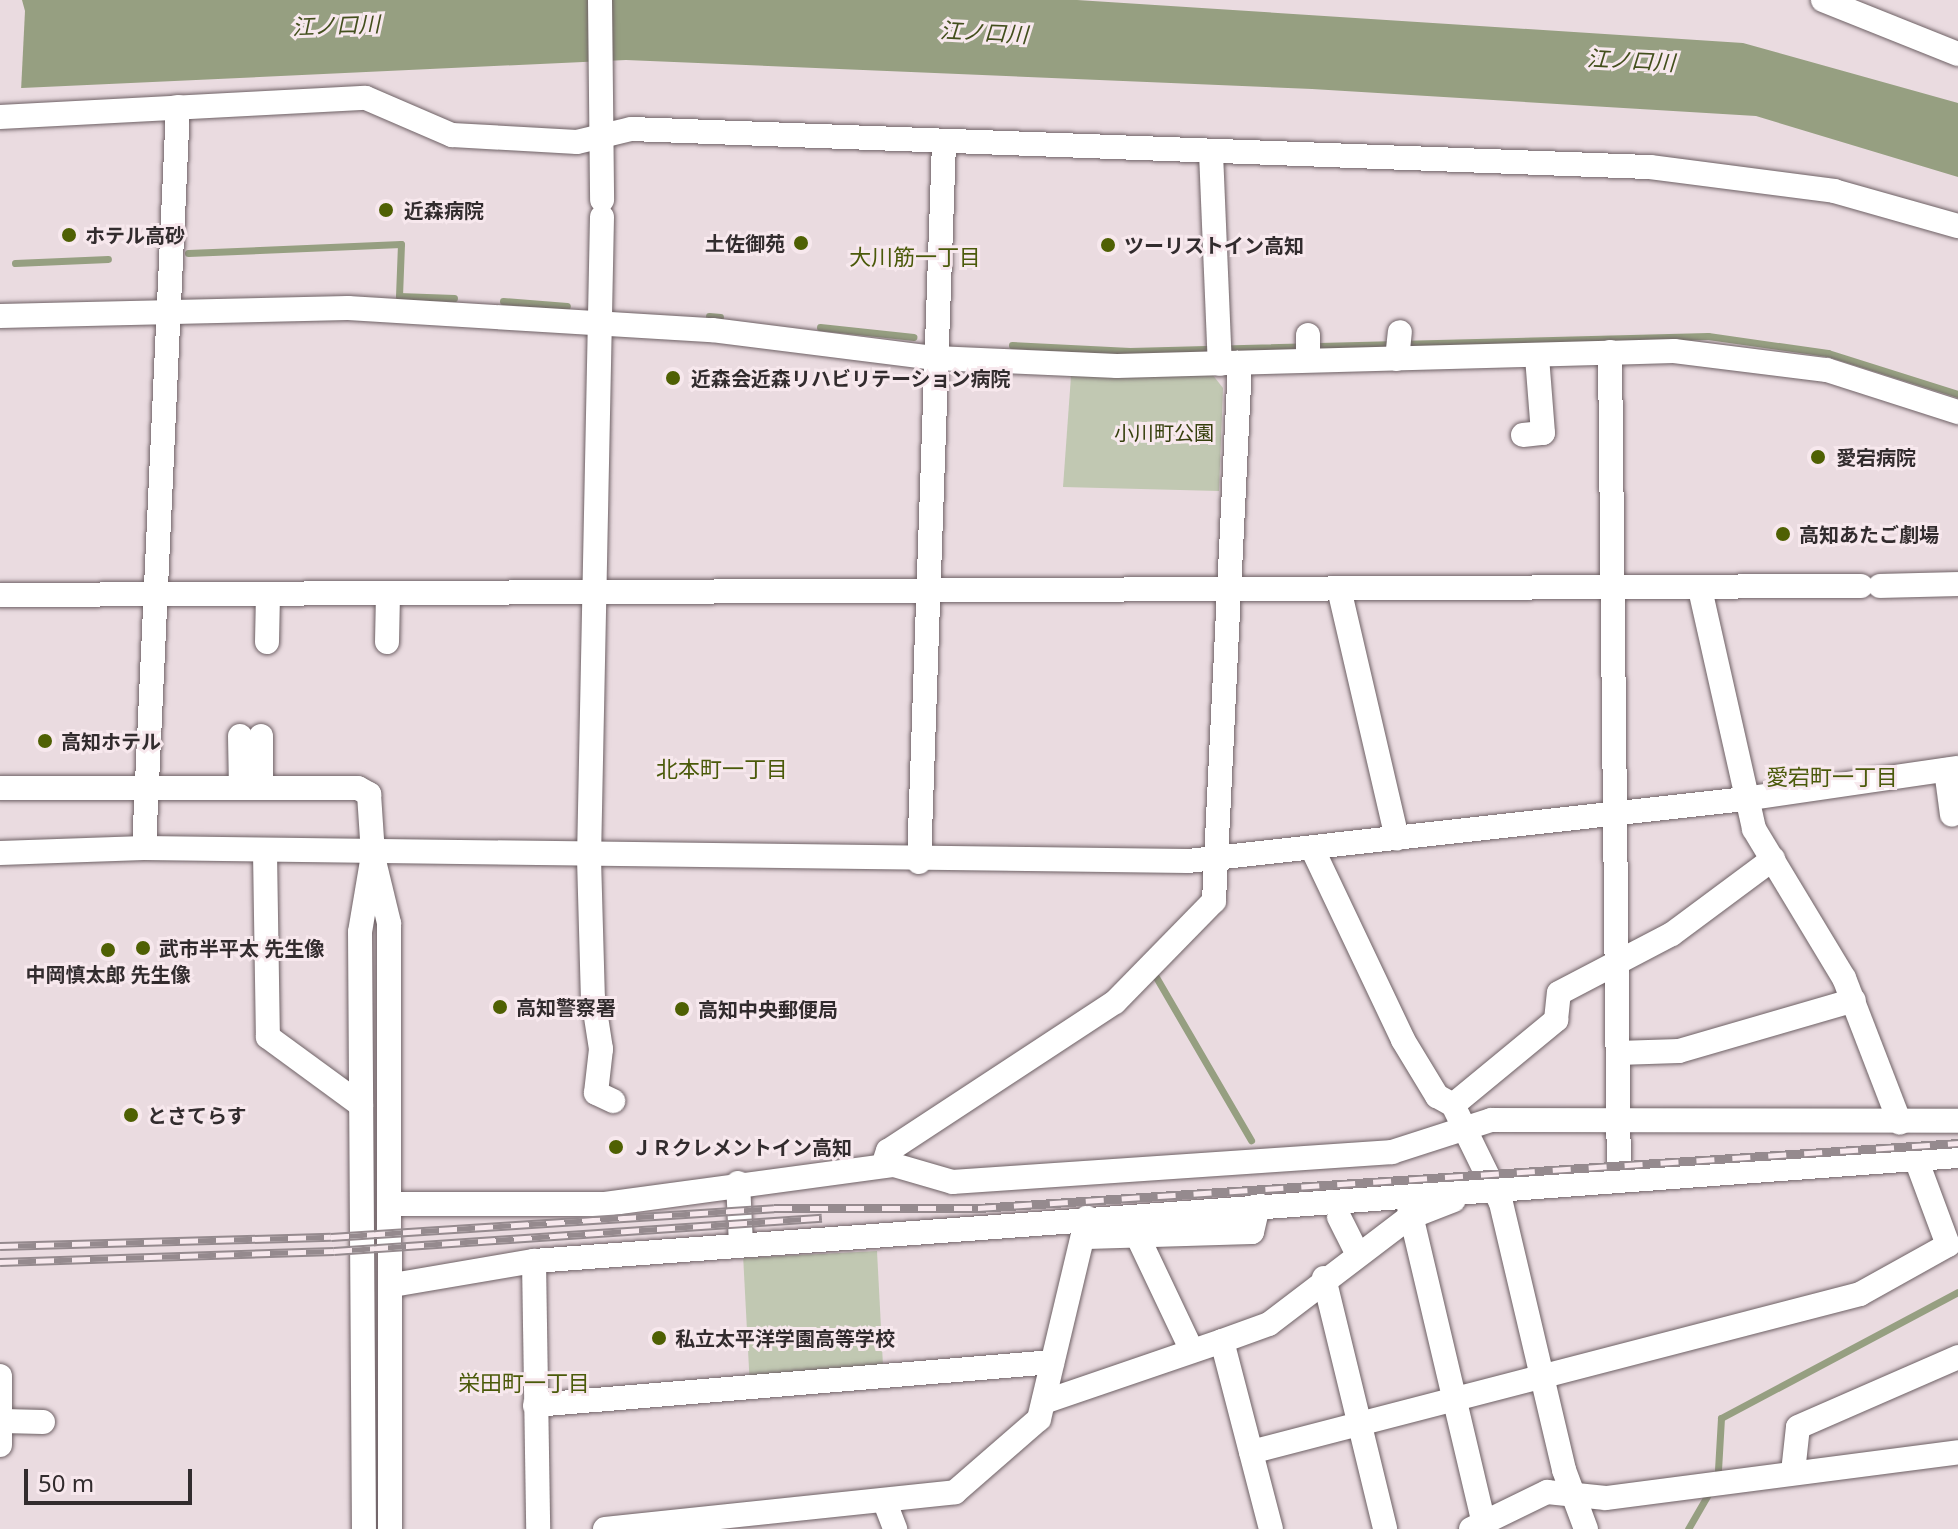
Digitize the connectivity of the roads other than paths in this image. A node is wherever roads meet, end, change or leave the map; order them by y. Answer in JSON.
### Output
{"nodes":[{"id":1,"x":600,"y":0,"type":"edge"},
{"id":2,"x":1823,"y":0,"type":"edge"},
{"id":3,"x":1958,"y":54,"type":"edge"},
{"id":4,"x":178,"y":107,"type":"junction"},
{"id":5,"x":0,"y":117,"type":"edge"},
{"id":6,"x":604,"y":136,"type":"junction"},
{"id":7,"x":944,"y":141,"type":"junction"},
{"id":8,"x":1211,"y":153,"type":"junction"},
{"id":9,"x":1958,"y":226,"type":"edge"},
{"id":10,"x":167,"y":313,"type":"junction"},
{"id":11,"x":0,"y":316,"type":"edge"},
{"id":12,"x":598,"y":323,"type":"junction"},
{"id":13,"x":1400,"y":332,"type":"dead end"},
{"id":14,"x":1308,"y":335,"type":"dead end"},
{"id":15,"x":1610,"y":352,"type":"junction"},
{"id":16,"x":1225,"y":355,"type":"junction"},
{"id":17,"x":1537,"y":356,"type":"junction"},
{"id":18,"x":935,"y":358,"type":"junction"},
{"id":19,"x":1397,"y":359,"type":"junction"},
{"id":20,"x":1308,"y":360,"type":"junction"},
{"id":21,"x":1958,"y":412,"type":"edge"},
{"id":22,"x":1523,"y":435,"type":"dead end"},
{"id":23,"x":1958,"y":584,"type":"edge"},
{"id":24,"x":1700,"y":589,"type":"junction"},
{"id":25,"x":1610,"y":591,"type":"junction"},
{"id":26,"x":926,"y":592,"type":"junction"},
{"id":27,"x":1234,"y":593,"type":"junction"},
{"id":28,"x":1340,"y":593,"type":"junction"},
{"id":29,"x":152,"y":594,"type":"junction"},
{"id":30,"x":268,"y":594,"type":"junction"},
{"id":31,"x":0,"y":595,"type":"edge"},
{"id":32,"x":388,"y":595,"type":"junction"},
{"id":33,"x":593,"y":595,"type":"junction"},
{"id":34,"x":267,"y":642,"type":"dead end"},
{"id":35,"x":387,"y":642,"type":"dead end"},
{"id":36,"x":250,"y":736,"type":"dead end"},
{"id":37,"x":1952,"y":769,"type":"edge"},
{"id":38,"x":143,"y":786,"type":"junction"},
{"id":39,"x":251,"y":787,"type":"junction"},
{"id":40,"x":0,"y":788,"type":"edge"},
{"id":41,"x":1745,"y":799,"type":"junction"},
{"id":42,"x":1615,"y":813,"type":"junction"},
{"id":43,"x":1952,"y":815,"type":"dead end"},
{"id":44,"x":1397,"y":838,"type":"junction"},
{"id":45,"x":144,"y":848,"type":"junction"},
{"id":46,"x":1312,"y":848,"type":"junction"},
{"id":47,"x":265,"y":852,"type":"junction"},
{"id":48,"x":0,"y":853,"type":"edge"},
{"id":49,"x":373,"y":855,"type":"junction"},
{"id":50,"x":589,"y":858,"type":"junction"},
{"id":51,"x":1221,"y":859,"type":"junction"},
{"id":52,"x":1773,"y":859,"type":"junction"},
{"id":53,"x":919,"y":862,"type":"junction"},
{"id":54,"x":1615,"y":964,"type":"junction"},
{"id":55,"x":1854,"y":1000,"type":"junction"},
{"id":56,"x":1618,"y":1053,"type":"junction"},
{"id":57,"x":613,"y":1101,"type":"dead end"},
{"id":58,"x":361,"y":1105,"type":"junction"},
{"id":59,"x":1453,"y":1105,"type":"junction"},
{"id":60,"x":1958,"y":1121,"type":"edge"},
{"id":61,"x":1619,"y":1122,"type":"junction"},
{"id":62,"x":1900,"y":1123,"type":"junction"},
{"id":63,"x":1466,"y":1131,"type":"junction"},
{"id":64,"x":1958,"y":1156,"type":"edge"},
{"id":65,"x":1916,"y":1159,"type":"junction"},
{"id":66,"x":883,"y":1166,"type":"junction"},
{"id":67,"x":1619,"y":1180,"type":"junction"},
{"id":68,"x":738,"y":1183,"type":"junction"},
{"id":69,"x":1492,"y":1189,"type":"junction"},
{"id":70,"x":1454,"y":1200,"type":"dead end"},
{"id":71,"x":392,"y":1204,"type":"junction"},
{"id":72,"x":1258,"y":1205,"type":"junction"},
{"id":73,"x":1407,"y":1206,"type":"junction"},
{"id":74,"x":1339,"y":1217,"type":"dead end"},
{"id":75,"x":1087,"y":1227,"type":"junction"},
{"id":76,"x":1136,"y":1233,"type":"junction"},
{"id":77,"x":741,"y":1245,"type":"junction"},
{"id":78,"x":1357,"y":1253,"type":"junction"},
{"id":79,"x":534,"y":1261,"type":"junction"},
{"id":80,"x":1324,"y":1278,"type":"junction"},
{"id":81,"x":393,"y":1285,"type":"junction"},
{"id":82,"x":1222,"y":1341,"type":"junction"},
{"id":83,"x":1191,"y":1349,"type":"junction"},
{"id":84,"x":1958,"y":1357,"type":"edge"},
{"id":85,"x":1052,"y":1362,"type":"junction"},
{"id":86,"x":1540,"y":1373,"type":"junction"},
{"id":87,"x":0,"y":1376,"type":"edge"},
{"id":88,"x":1455,"y":1398,"type":"junction"},
{"id":89,"x":1044,"y":1402,"type":"junction"},
{"id":90,"x":535,"y":1405,"type":"junction"},
{"id":91,"x":43,"y":1422,"type":"dead end"},
{"id":92,"x":1361,"y":1426,"type":"junction"},
{"id":93,"x":1,"y":1433,"type":"edge"},
{"id":94,"x":1251,"y":1452,"type":"junction"},
{"id":95,"x":1958,"y":1452,"type":"edge"},
{"id":96,"x":1793,"y":1472,"type":"junction"},
{"id":97,"x":1573,"y":1494,"type":"junction"},
{"id":98,"x":886,"y":1505,"type":"junction"},
{"id":99,"x":1478,"y":1526,"type":"edge"},
{"id":100,"x":364,"y":1529,"type":"edge"},
{"id":101,"x":390,"y":1529,"type":"edge"},
{"id":102,"x":538,"y":1529,"type":"edge"},
{"id":103,"x":605,"y":1529,"type":"edge"},
{"id":104,"x":895,"y":1529,"type":"edge"},
{"id":105,"x":1271,"y":1529,"type":"edge"},
{"id":106,"x":1385,"y":1529,"type":"edge"},
{"id":107,"x":1586,"y":1529,"type":"edge"}],
"edges":[{"from":1,"to":6,"type":"street"},
{"from":2,"to":3,"type":"street"},
{"from":4,"to":5,"type":"street"},
{"from":4,"to":6,"type":"street"},
{"from":4,"to":10,"type":"street"},
{"from":6,"to":7,"type":"street"},
{"from":6,"to":12,"type":"street"},
{"from":7,"to":8,"type":"street"},
{"from":7,"to":18,"type":"street"},
{"from":8,"to":9,"type":"street"},
{"from":8,"to":16,"type":"street"},
{"from":10,"to":11,"type":"street"},
{"from":10,"to":12,"type":"street"},
{"from":10,"to":29,"type":"street"},
{"from":12,"to":18,"type":"street"},
{"from":12,"to":33,"type":"street"},
{"from":13,"to":19,"type":"street"},
{"from":14,"to":20,"type":"street"},
{"from":15,"to":17,"type":"street"},
{"from":15,"to":21,"type":"street"},
{"from":15,"to":25,"type":"street"},
{"from":16,"to":18,"type":"street"},
{"from":16,"to":20,"type":"street"},
{"from":16,"to":27,"type":"street"},
{"from":17,"to":19,"type":"street"},
{"from":17,"to":22,"type":"street"},
{"from":18,"to":26,"type":"street"},
{"from":19,"to":20,"type":"street"},
{"from":23,"to":24,"type":"street"},
{"from":24,"to":25,"type":"street"},
{"from":24,"to":41,"type":"street"},
{"from":25,"to":28,"type":"street"},
{"from":25,"to":42,"type":"street"},
{"from":26,"to":27,"type":"street"},
{"from":26,"to":33,"type":"street"},
{"from":26,"to":53,"type":"street"},
{"from":27,"to":28,"type":"street"},
{"from":27,"to":51,"type":"street"},
{"from":28,"to":44,"type":"street"},
{"from":29,"to":30,"type":"street"},
{"from":29,"to":31,"type":"street"},
{"from":29,"to":38,"type":"street"},
{"from":30,"to":32,"type":"street"},
{"from":30,"to":34,"type":"street"},
{"from":32,"to":33,"type":"street"},
{"from":32,"to":35,"type":"street"},
{"from":33,"to":50,"type":"street"},
{"from":36,"to":39,"type":"street"},
{"from":37,"to":41,"type":"street"},
{"from":37,"to":43,"type":"street"},
{"from":38,"to":39,"type":"street"},
{"from":38,"to":40,"type":"street"},
{"from":38,"to":45,"type":"street"},
{"from":39,"to":49,"type":"street"},
{"from":41,"to":42,"type":"street"},
{"from":41,"to":52,"type":"street"},
{"from":42,"to":44,"type":"street"},
{"from":42,"to":54,"type":"street"},
{"from":44,"to":46,"type":"street"},
{"from":45,"to":47,"type":"street"},
{"from":45,"to":48,"type":"street"},
{"from":46,"to":51,"type":"street"},
{"from":46,"to":59,"type":"street"},
{"from":47,"to":49,"type":"street"},
{"from":47,"to":58,"type":"street"},
{"from":49,"to":50,"type":"street"},
{"from":49,"to":58,"type":"street"},
{"from":49,"to":71,"type":"street"},
{"from":50,"to":53,"type":"street"},
{"from":50,"to":57,"type":"street"},
{"from":51,"to":53,"type":"street"},
{"from":51,"to":66,"type":"street"},
{"from":52,"to":54,"type":"street"},
{"from":52,"to":55,"type":"street"},
{"from":54,"to":56,"type":"street"},
{"from":54,"to":59,"type":"street"},
{"from":55,"to":56,"type":"street"},
{"from":55,"to":62,"type":"street"},
{"from":56,"to":61,"type":"street"},
{"from":58,"to":100,"type":"street"},
{"from":59,"to":63,"type":"street"},
{"from":60,"to":62,"type":"street"},
{"from":61,"to":62,"type":"street"},
{"from":61,"to":63,"type":"street"},
{"from":61,"to":67,"type":"street"},
{"from":63,"to":66,"type":"street"},
{"from":63,"to":69,"type":"street"},
{"from":64,"to":65,"type":"street"},
{"from":65,"to":67,"type":"street"},
{"from":65,"to":86,"type":"street"},
{"from":66,"to":68,"type":"street"},
{"from":67,"to":69,"type":"street"},
{"from":68,"to":71,"type":"street"},
{"from":68,"to":77,"type":"street"},
{"from":69,"to":73,"type":"street"},
{"from":69,"to":86,"type":"street"},
{"from":70,"to":73,"type":"street"},
{"from":71,"to":81,"type":"street"},
{"from":72,"to":73,"type":"street"},
{"from":72,"to":75,"type":"street"},
{"from":72,"to":76,"type":"street"},
{"from":73,"to":78,"type":"street"},
{"from":73,"to":88,"type":"street"},
{"from":74,"to":78,"type":"street"},
{"from":75,"to":76,"type":"street"},
{"from":75,"to":77,"type":"street"},
{"from":75,"to":85,"type":"street"},
{"from":76,"to":83,"type":"street"},
{"from":77,"to":79,"type":"street"},
{"from":78,"to":80,"type":"street"},
{"from":79,"to":81,"type":"street"},
{"from":79,"to":90,"type":"street"},
{"from":80,"to":82,"type":"street"},
{"from":80,"to":92,"type":"street"},
{"from":81,"to":101,"type":"street"},
{"from":82,"to":83,"type":"street"},
{"from":82,"to":94,"type":"street"},
{"from":83,"to":89,"type":"street"},
{"from":84,"to":96,"type":"street"},
{"from":85,"to":89,"type":"street"},
{"from":85,"to":90,"type":"street"},
{"from":86,"to":88,"type":"street"},
{"from":86,"to":97,"type":"street"},
{"from":87,"to":93,"type":"street"},
{"from":88,"to":92,"type":"street"},
{"from":88,"to":99,"type":"street"},
{"from":89,"to":98,"type":"street"},
{"from":90,"to":102,"type":"street"},
{"from":91,"to":93,"type":"street"},
{"from":92,"to":94,"type":"street"},
{"from":92,"to":106,"type":"street"},
{"from":94,"to":105,"type":"street"},
{"from":95,"to":96,"type":"street"},
{"from":96,"to":97,"type":"street"},
{"from":97,"to":99,"type":"street"},
{"from":97,"to":107,"type":"street"},
{"from":98,"to":103,"type":"street"},
{"from":98,"to":104,"type":"street"}]}
